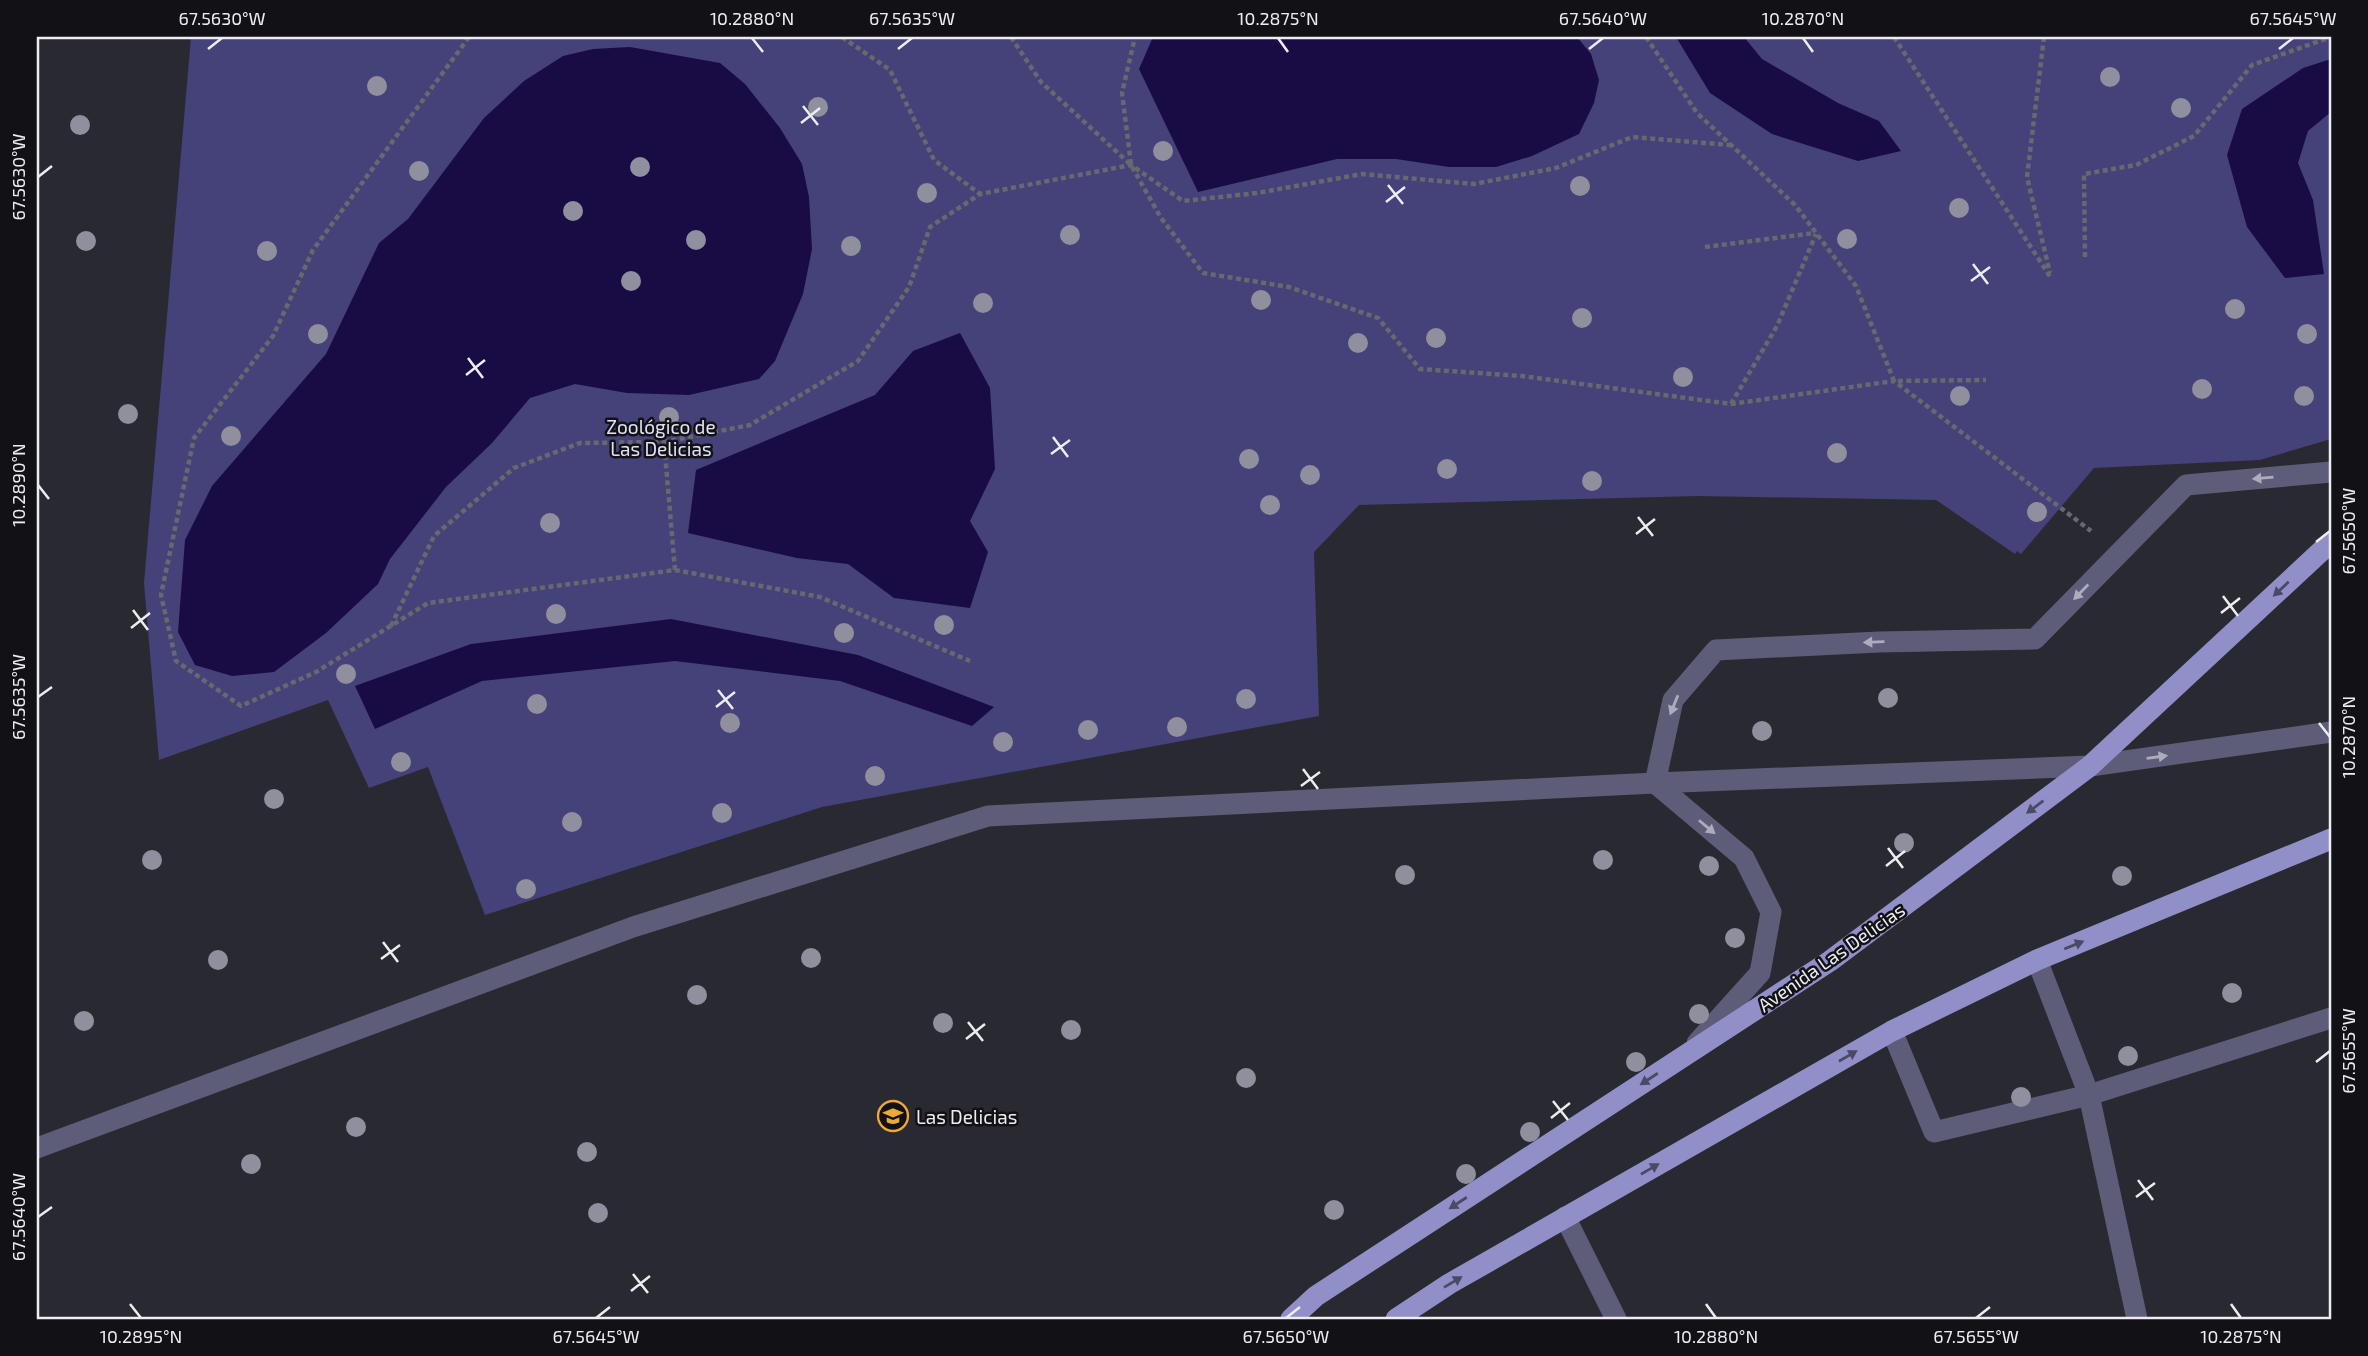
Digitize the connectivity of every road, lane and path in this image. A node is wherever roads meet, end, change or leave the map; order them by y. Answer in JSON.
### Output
{"nodes":[{"id":1,"x":469,"y":37,"type":"edge"},
{"id":2,"x":842,"y":37,"type":"edge"},
{"id":3,"x":1011,"y":37,"type":"edge"},
{"id":4,"x":1135,"y":37,"type":"edge"},
{"id":5,"x":1646,"y":37,"type":"edge"},
{"id":6,"x":1894,"y":37,"type":"edge"},
{"id":7,"x":2044,"y":37,"type":"edge"},
{"id":8,"x":2331,"y":37,"type":"edge"},
{"id":9,"x":1730,"y":145,"type":"junction"},
{"id":10,"x":1131,"y":165,"type":"junction"},
{"id":11,"x":980,"y":194,"type":"junction"},
{"id":12,"x":1816,"y":233,"type":"junction"},
{"id":13,"x":1705,"y":247,"type":"dead end"},
{"id":14,"x":2085,"y":257,"type":"dead end"},
{"id":15,"x":1986,"y":380,"type":"dead end"},
{"id":16,"x":1894,"y":381,"type":"junction"},
{"id":17,"x":1731,"y":404,"type":"junction"},
{"id":18,"x":664,"y":442,"type":"junction"},
{"id":19,"x":2331,"y":472,"type":"edge"},
{"id":20,"x":2331,"y":542,"type":"edge"},
{"id":21,"x":2119,"y":553,"type":"junction"},
{"id":22,"x":675,"y":570,"type":"junction"},
{"id":23,"x":391,"y":626,"type":"junction"},
{"id":24,"x":970,"y":661,"type":"dead end"},
{"id":25,"x":2331,"y":732,"type":"edge"},
{"id":26,"x":2090,"y":766,"type":"junction"},
{"id":27,"x":1655,"y":783,"type":"junction"},
{"id":28,"x":2331,"y":839,"type":"edge"},
{"id":29,"x":2037,"y":960,"type":"junction"},
{"id":30,"x":2331,"y":1018,"type":"edge"},
{"id":31,"x":1892,"y":1031,"type":"junction"},
{"id":32,"x":1685,"y":1057,"type":"junction"},
{"id":33,"x":2089,"y":1095,"type":"junction"},
{"id":34,"x":37,"y":1148,"type":"edge"},
{"id":35,"x":1565,"y":1217,"type":"junction"},
{"id":36,"x":1291,"y":1319,"type":"edge"},
{"id":37,"x":1395,"y":1319,"type":"edge"},
{"id":38,"x":1616,"y":1319,"type":"edge"},
{"id":39,"x":2137,"y":1319,"type":"edge"}],
"edges":[{"from":1,"to":23,"type":"path"},
{"from":2,"to":11,"type":"path"},
{"from":3,"to":10,"type":"path"},
{"from":4,"to":10,"type":"path"},
{"from":5,"to":9,"type":"path"},
{"from":6,"to":7,"type":"path"},
{"from":8,"to":14,"type":"path"},
{"from":9,"to":10,"type":"path"},
{"from":9,"to":12,"type":"path"},
{"from":10,"to":11,"type":"path"},
{"from":10,"to":17,"type":"path"},
{"from":11,"to":18,"type":"path"},
{"from":12,"to":13,"type":"path"},
{"from":12,"to":16,"type":"path"},
{"from":12,"to":17,"type":"path"},
{"from":15,"to":16,"type":"path"},
{"from":16,"to":17,"type":"path"},
{"from":16,"to":21,"type":"path"},
{"from":18,"to":22,"type":"path"},
{"from":18,"to":23,"type":"path"},
{"from":19,"to":21,"type":"street","one_way":true},
{"from":20,"to":26,"type":"main road","name":"Avenida Las Delicias","one_way":true},
{"from":21,"to":27,"type":"street","one_way":true},
{"from":22,"to":23,"type":"path"},
{"from":22,"to":24,"type":"path"},
{"from":26,"to":25,"type":"street","one_way":true},
{"from":26,"to":27,"type":"street"},
{"from":26,"to":32,"type":"main road","name":"Avenida Las Delicias","one_way":true},
{"from":27,"to":32,"type":"street","one_way":true},
{"from":27,"to":34,"type":"street"},
{"from":29,"to":28,"type":"main road","one_way":true},
{"from":29,"to":31,"type":"main road"},
{"from":29,"to":33,"type":"street"},
{"from":30,"to":33,"type":"street"},
{"from":31,"to":33,"type":"street"},
{"from":35,"to":31,"type":"main road","one_way":true},
{"from":32,"to":36,"type":"main road","name":"Avenida Las Delicias","one_way":true},
{"from":33,"to":39,"type":"street"},
{"from":37,"to":35,"type":"main road","one_way":true},
{"from":35,"to":38,"type":"street"}]}
